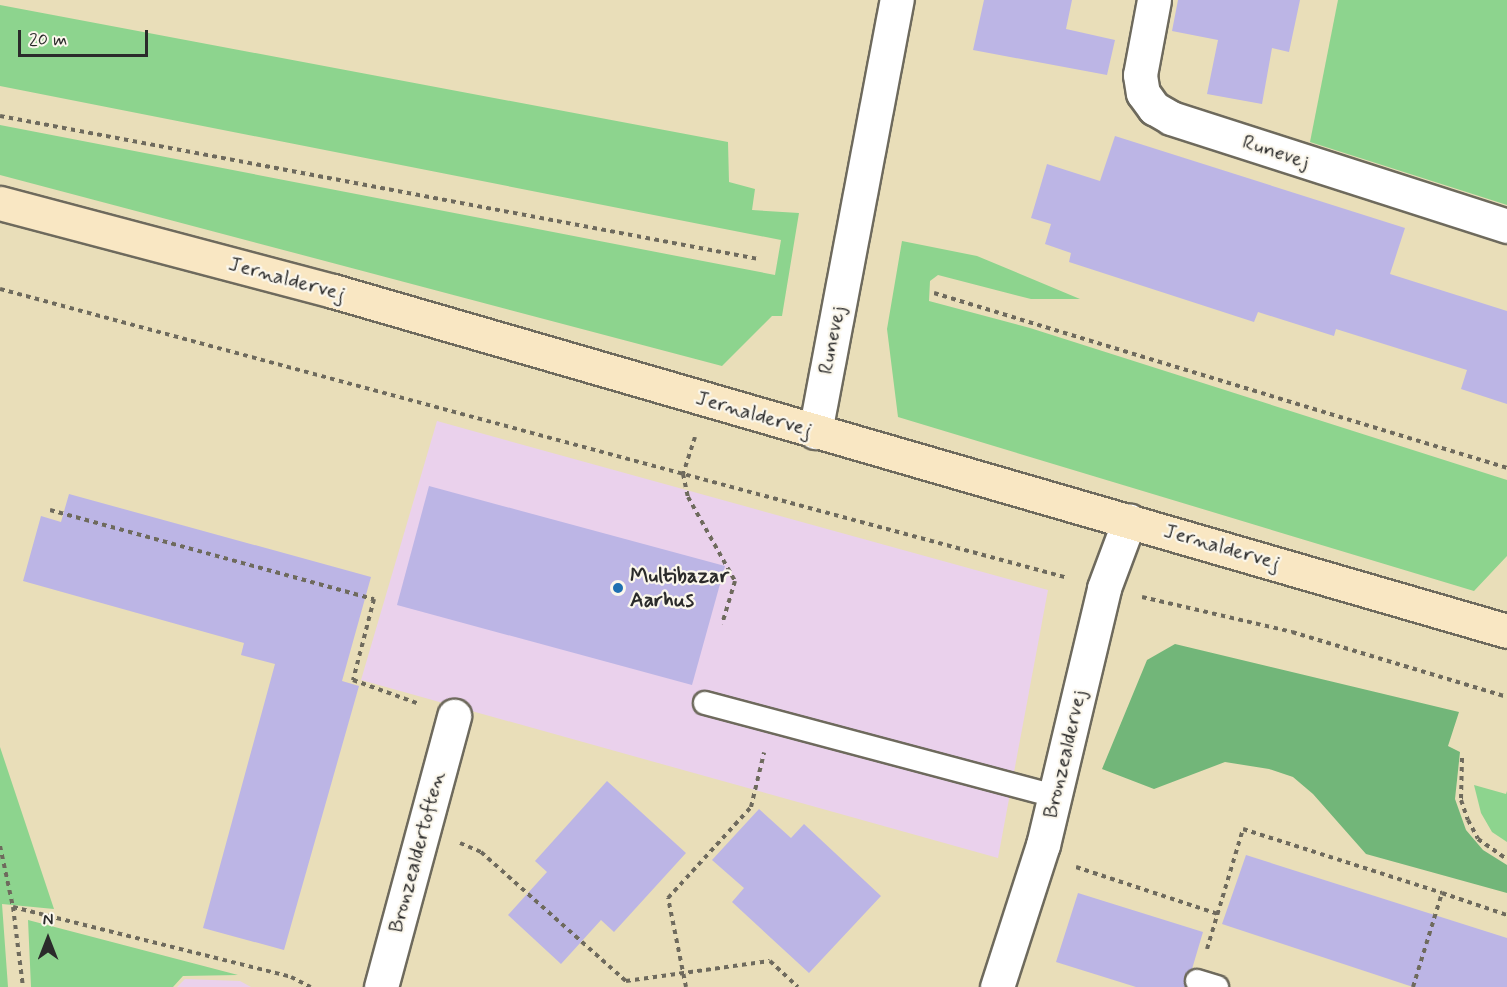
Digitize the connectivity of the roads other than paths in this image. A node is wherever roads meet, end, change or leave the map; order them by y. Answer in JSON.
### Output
{"nodes":[{"id":1,"x":897,"y":0,"type":"edge"},
{"id":2,"x":1154,"y":0,"type":"edge"},
{"id":3,"x":0,"y":203,"type":"edge"},
{"id":4,"x":1507,"y":226,"type":"edge"},
{"id":5,"x":815,"y":432,"type":"junction"},
{"id":6,"x":1129,"y":520,"type":"junction"},
{"id":7,"x":1507,"y":631,"type":"edge"},
{"id":8,"x":705,"y":703,"type":"dead end"},
{"id":9,"x":454,"y":716,"type":"road end"},
{"id":10,"x":1055,"y":796,"type":"junction"},
{"id":11,"x":381,"y":987,"type":"edge"},
{"id":12,"x":997,"y":987,"type":"edge"}],
"edges":[{"from":1,"to":5,"type":"street","name":"Runevej"},
{"from":2,"to":4,"type":"street","name":"Runevej"},
{"from":3,"to":5,"type":"street","name":"Jernaldervej"},
{"from":5,"to":6,"type":"street","name":"Jernaldervej"},
{"from":6,"to":7,"type":"street","name":"Jernaldervej"},
{"from":6,"to":10,"type":"street","name":"Bronzealdervej"},
{"from":8,"to":10,"type":"lane"},
{"from":9,"to":11,"type":"street","name":"Bronzealdertoften"},
{"from":10,"to":12,"type":"street","name":"Bronzealdervej"}]}
